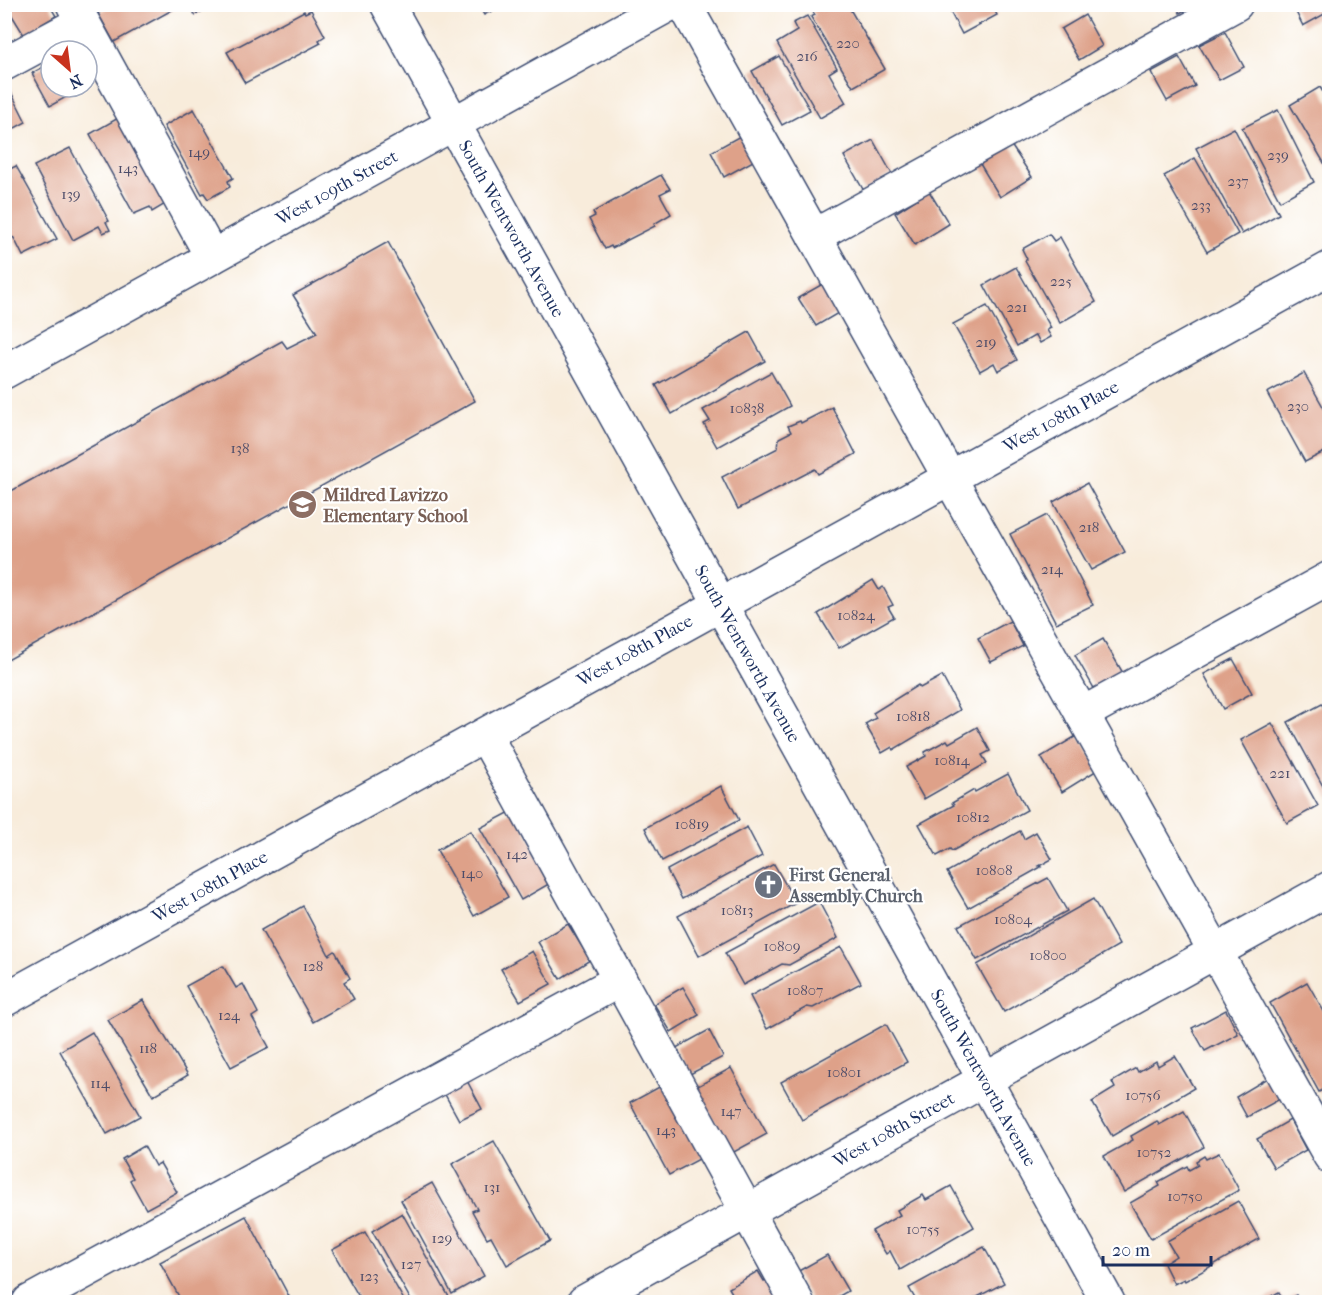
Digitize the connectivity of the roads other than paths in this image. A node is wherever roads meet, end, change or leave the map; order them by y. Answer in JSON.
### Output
{"nodes":[{"id":1,"x":387,"y":4,"type":"edge"},
{"id":2,"x":670,"y":4,"type":"edge"},
{"id":3,"x":684,"y":4,"type":"edge"},
{"id":4,"x":1236,"y":4,"type":"edge"},
{"id":5,"x":77,"y":13,"type":"edge"},
{"id":6,"x":4,"y":64,"type":"edge"},
{"id":7,"x":453,"y":124,"type":"junction"},
{"id":8,"x":814,"y":236,"type":"junction"},
{"id":9,"x":212,"y":257,"type":"junction"},
{"id":10,"x":1329,"y":268,"type":"edge"},
{"id":11,"x":4,"y":372,"type":"edge"},
{"id":12,"x":949,"y":478,"type":"junction"},
{"id":13,"x":1329,"y":578,"type":"edge"},
{"id":14,"x":720,"y":605,"type":"junction"},
{"id":15,"x":1082,"y":714,"type":"junction"},
{"id":16,"x":485,"y":735,"type":"junction"},
{"id":17,"x":1329,"y":888,"type":"edge"},
{"id":18,"x":1215,"y":952,"type":"junction"},
{"id":19,"x":620,"y":980,"type":"junction"},
{"id":20,"x":4,"y":1000,"type":"edge"},
{"id":21,"x":984,"y":1080,"type":"junction"},
{"id":22,"x":1329,"y":1156,"type":"edge"},
{"id":23,"x":747,"y":1212,"type":"junction"},
{"id":24,"x":29,"y":1302,"type":"edge"},
{"id":25,"x":584,"y":1302,"type":"edge"},
{"id":26,"x":797,"y":1302,"type":"edge"},
{"id":27,"x":1108,"y":1302,"type":"edge"}],
"edges":[{"from":1,"to":7,"type":"street","name":"South Wentworth Avenue"},
{"from":2,"to":7,"type":"street","name":"West 109th Street"},
{"from":3,"to":8,"type":"street"},
{"from":4,"to":8,"type":"street"},
{"from":5,"to":6,"type":"street"},
{"from":5,"to":9,"type":"street"},
{"from":7,"to":9,"type":"street","name":"West 109th Street"},
{"from":7,"to":14,"type":"street","name":"South Wentworth Avenue"},
{"from":8,"to":12,"type":"street"},
{"from":9,"to":11,"type":"street","name":"West 109th Street"},
{"from":10,"to":12,"type":"street","name":"West 108th Place"},
{"from":12,"to":14,"type":"street","name":"West 108th Place"},
{"from":12,"to":15,"type":"street"},
{"from":13,"to":15,"type":"street"},
{"from":14,"to":16,"type":"street","name":"West 108th Place"},
{"from":14,"to":21,"type":"street","name":"South Wentworth Avenue"},
{"from":15,"to":18,"type":"street"},
{"from":16,"to":19,"type":"street"},
{"from":16,"to":20,"type":"street","name":"West 108th Place"},
{"from":17,"to":18,"type":"street","name":"West 108th Street"},
{"from":18,"to":21,"type":"street","name":"West 108th Street"},
{"from":18,"to":22,"type":"street"},
{"from":19,"to":23,"type":"street"},
{"from":19,"to":24,"type":"street"},
{"from":21,"to":23,"type":"street","name":"West 108th Street"},
{"from":21,"to":27,"type":"street","name":"South Wentworth Avenue"},
{"from":23,"to":25,"type":"street","name":"West 108th Street"},
{"from":23,"to":26,"type":"street"}]}
